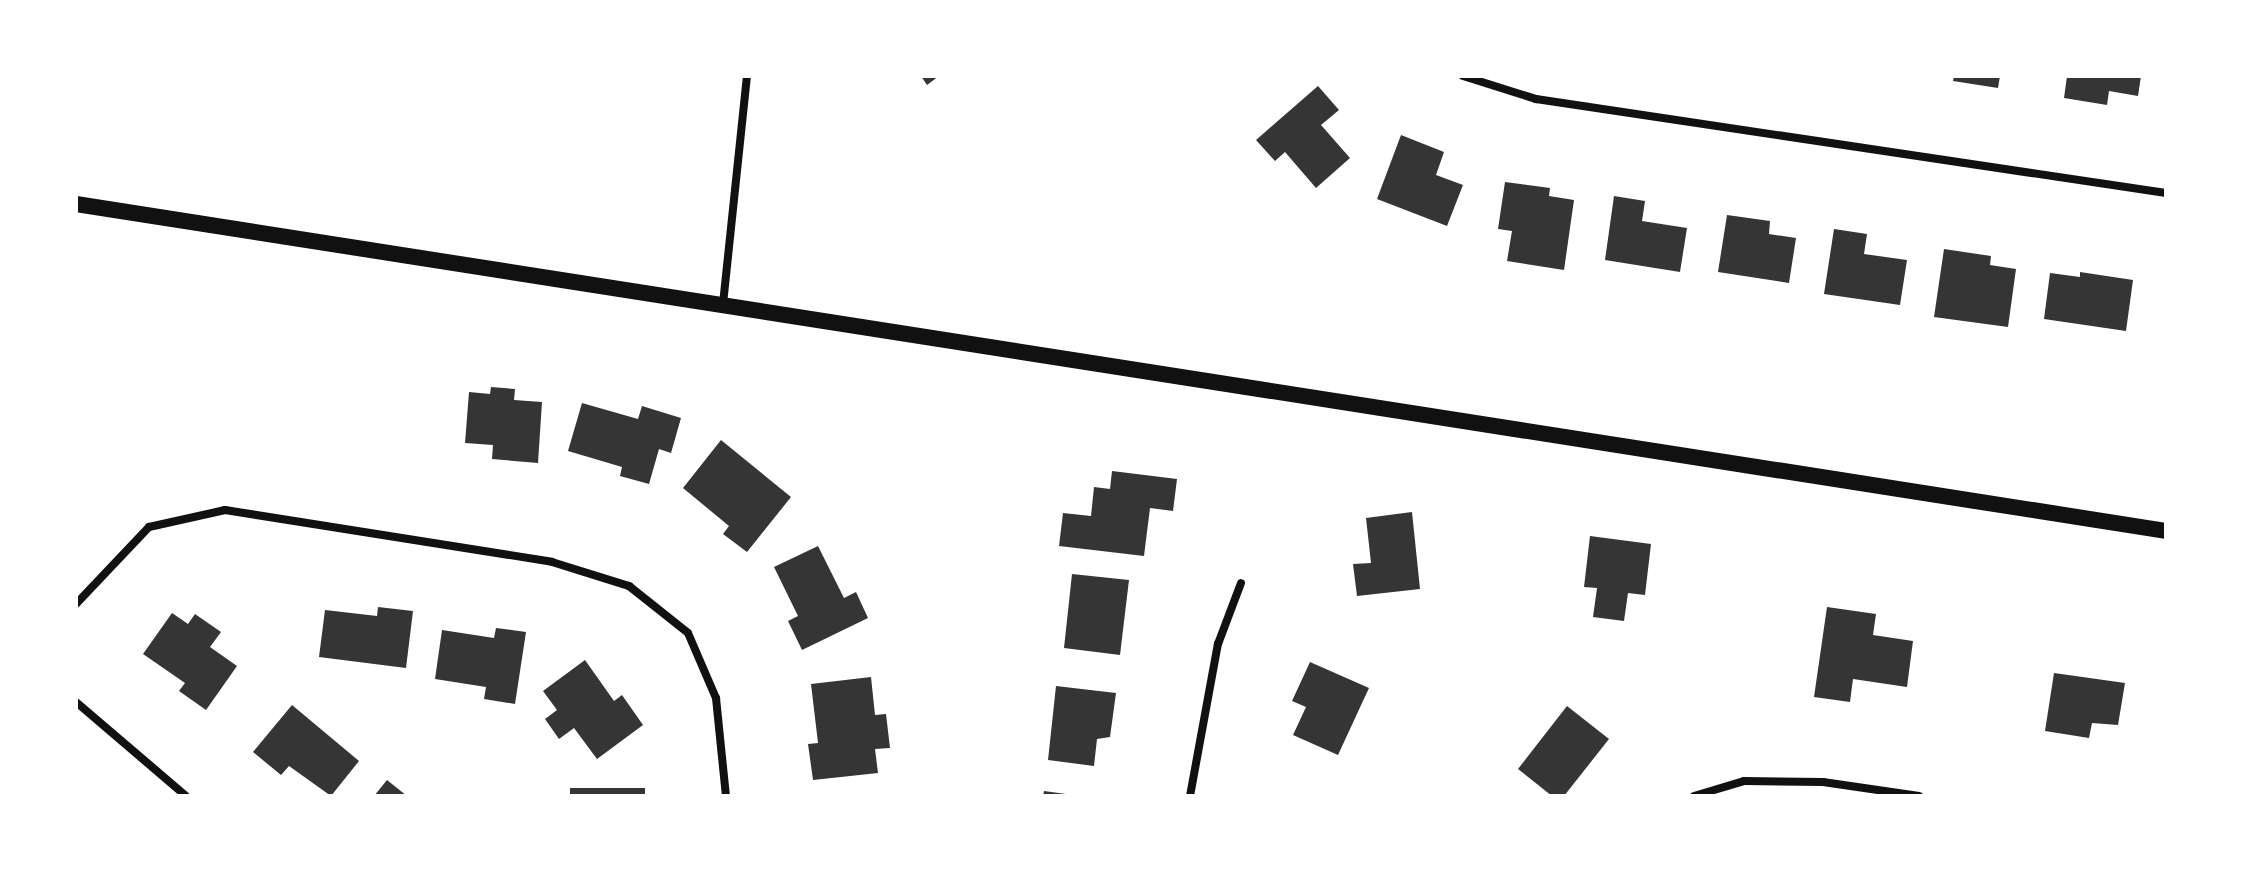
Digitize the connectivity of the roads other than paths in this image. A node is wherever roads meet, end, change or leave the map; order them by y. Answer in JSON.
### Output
{"nodes":[{"id":1,"x":747,"y":76,"type":"edge"},
{"id":2,"x":1463,"y":76,"type":"edge"},
{"id":3,"x":2166,"y":193,"type":"edge"},
{"id":4,"x":76,"y":204,"type":"edge"},
{"id":5,"x":723,"y":304,"type":"junction"},
{"id":6,"x":2166,"y":531,"type":"edge"},
{"id":7,"x":1241,"y":583,"type":"dead end"},
{"id":8,"x":76,"y":604,"type":"edge"},
{"id":9,"x":76,"y":702,"type":"edge"},
{"id":10,"x":186,"y":796,"type":"edge"},
{"id":11,"x":726,"y":796,"type":"edge"},
{"id":12,"x":1190,"y":796,"type":"edge"},
{"id":13,"x":1694,"y":796,"type":"edge"},
{"id":14,"x":1919,"y":796,"type":"edge"}],
"edges":[{"from":1,"to":5,"type":"street"},
{"from":2,"to":3,"type":"street"},
{"from":4,"to":5,"type":"main road"},
{"from":5,"to":6,"type":"main road"},
{"from":7,"to":12,"type":"street"},
{"from":8,"to":11,"type":"street"},
{"from":9,"to":10,"type":"street"},
{"from":13,"to":14,"type":"street"}]}
